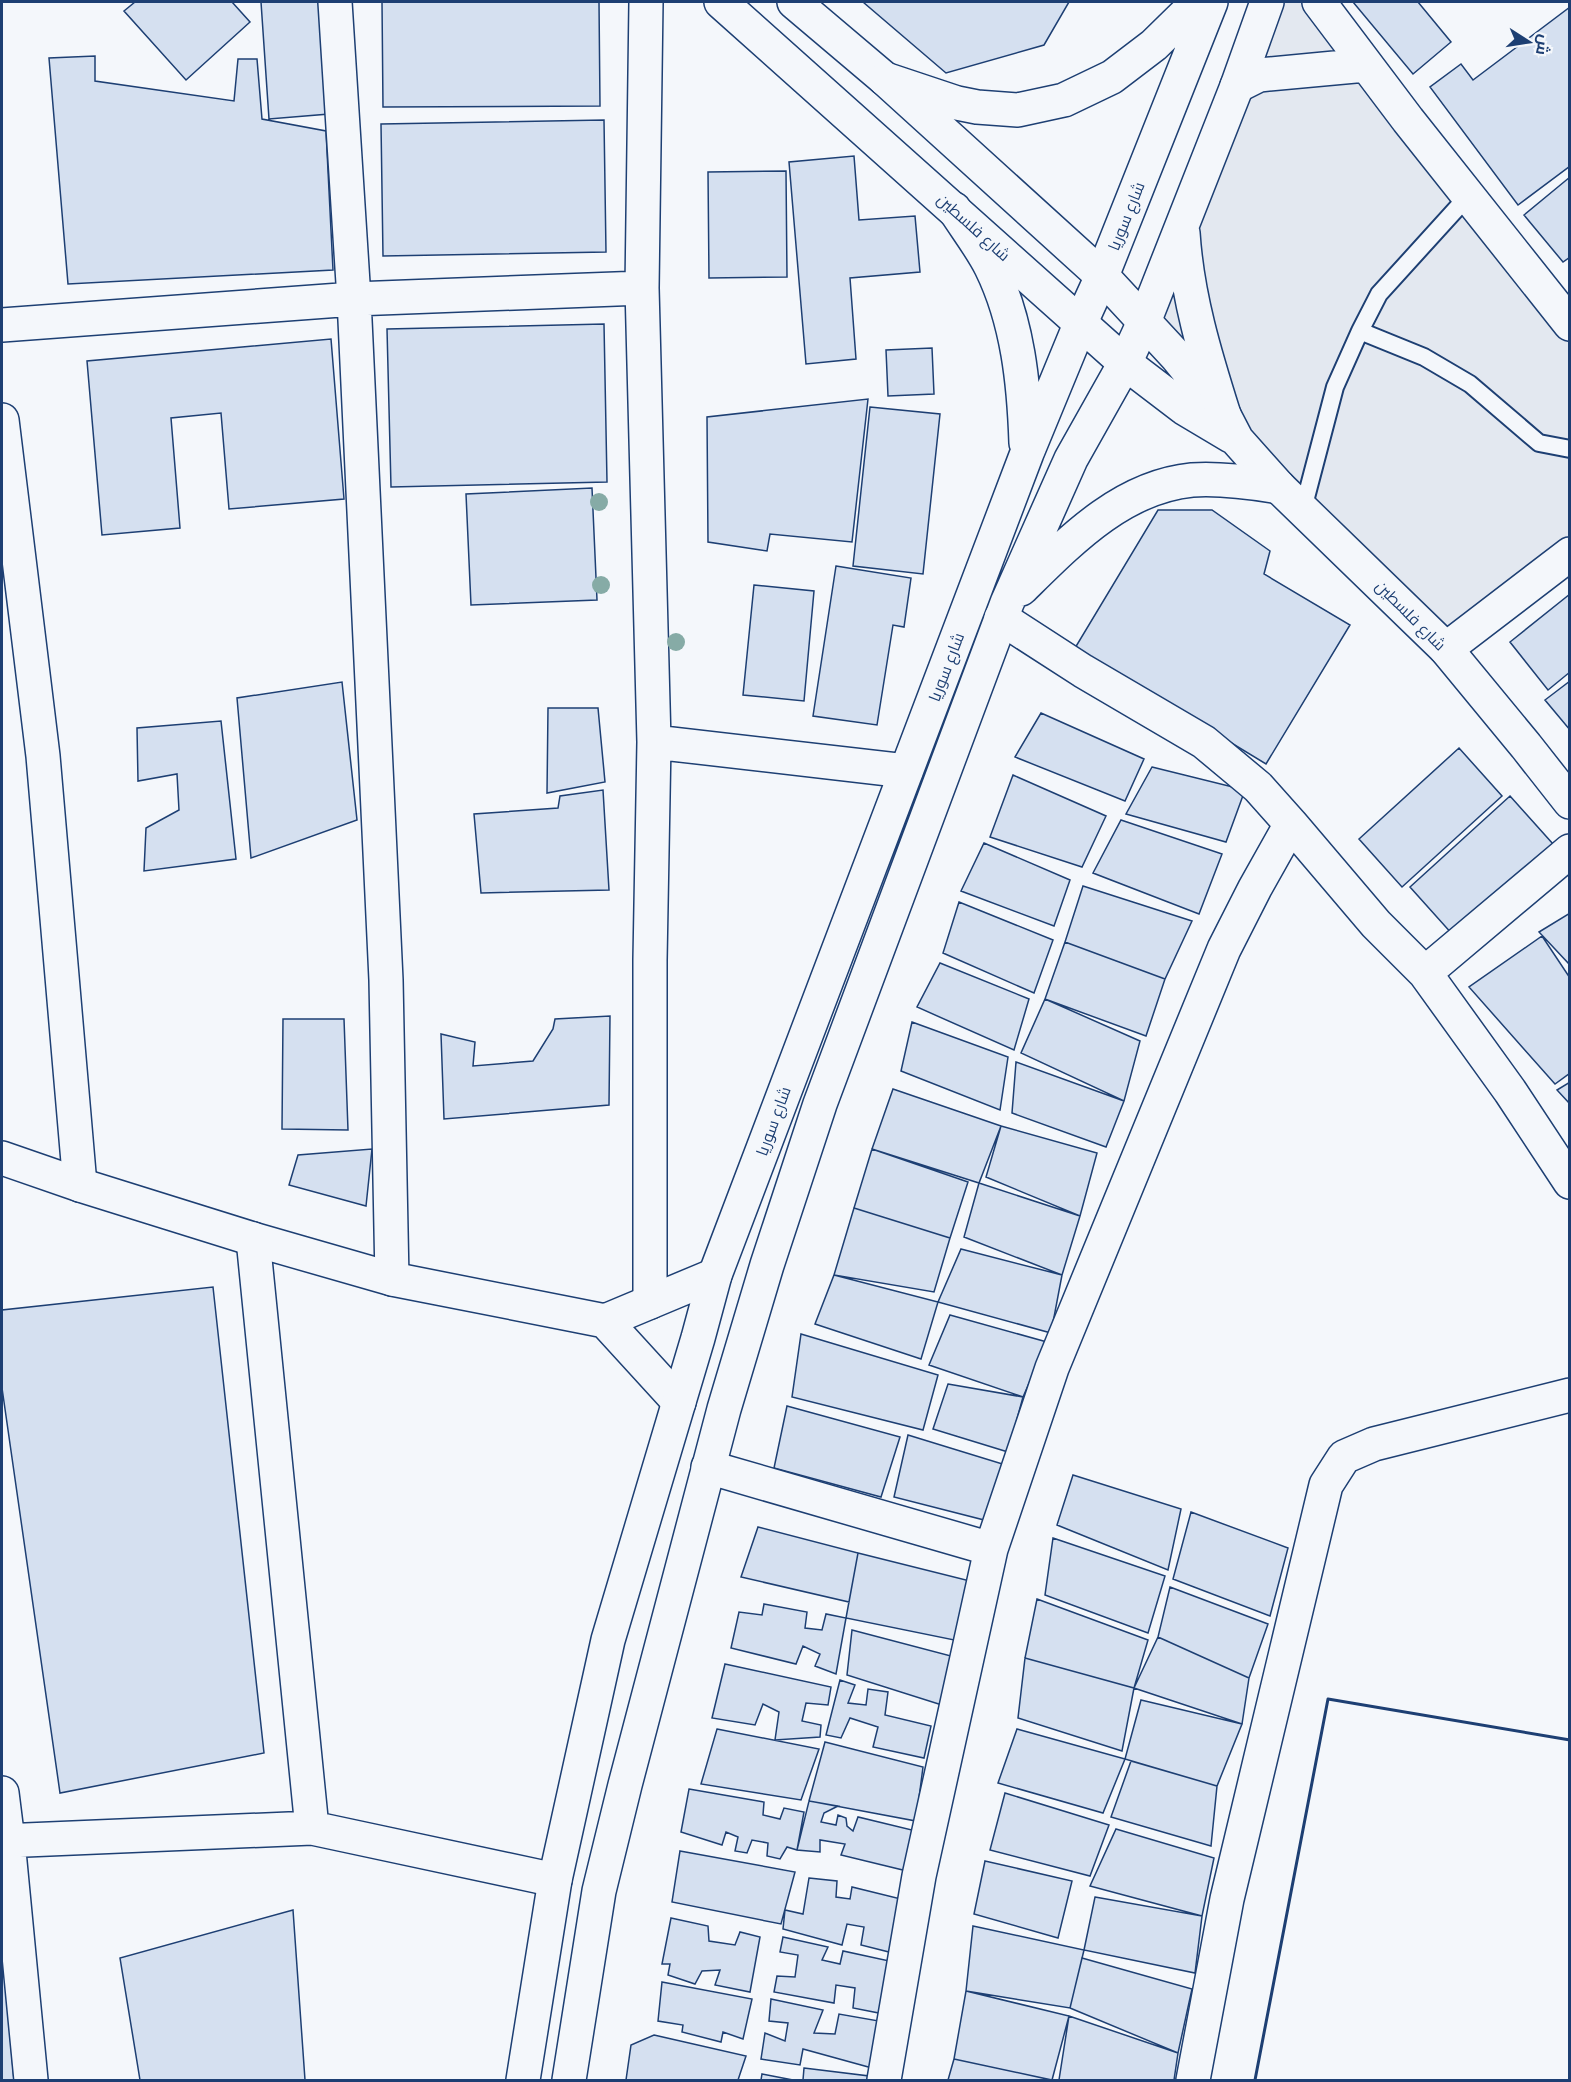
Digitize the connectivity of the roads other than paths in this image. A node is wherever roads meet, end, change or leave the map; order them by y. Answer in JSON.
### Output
{"nodes":[{"id":1,"x":335,"y":2,"type":"edge"},
{"id":2,"x":646,"y":2,"type":"edge"},
{"id":3,"x":721,"y":2,"type":"edge"},
{"id":4,"x":794,"y":2,"type":"edge"},
{"id":5,"x":1198,"y":2,"type":"edge"},
{"id":6,"x":1210,"y":2,"type":"edge"},
{"id":7,"x":1267,"y":2,"type":"edge"},
{"id":8,"x":1319,"y":2,"type":"edge"},
{"id":9,"x":1366,"y":65,"type":"junction"},
{"id":10,"x":885,"y":79,"type":"junction"},
{"id":11,"x":1237,"y":86,"type":"junction"},
{"id":12,"x":1468,"y":196,"type":"junction"},
{"id":13,"x":954,"y":209,"type":"junction"},
{"id":14,"x":1183,"y":225,"type":"junction"},
{"id":15,"x":1102,"y":276,"type":"junction"},
{"id":16,"x":642,"y":288,"type":"junction"},
{"id":17,"x":354,"y":299,"type":"junction"},
{"id":18,"x":1081,"y":322,"type":"junction"},
{"id":19,"x":1144,"y":322,"type":"junction"},
{"id":20,"x":1569,"y":324,"type":"edge"},
{"id":21,"x":2,"y":325,"type":"edge"},
{"id":22,"x":1360,"y":331,"type":"junction"},
{"id":23,"x":1125,"y":363,"type":"junction"},
{"id":24,"x":2,"y":420,"type":"edge"},
{"id":25,"x":1231,"y":428,"type":"junction"},
{"id":26,"x":1569,"y":449,"type":"edge"},
{"id":27,"x":1027,"y":453,"type":"junction"},
{"id":28,"x":1279,"y":486,"type":"junction"},
{"id":29,"x":1303,"y":509,"type":"junction"},
{"id":30,"x":1569,"y":554,"type":"edge"},
{"id":31,"x":1004,"y":610,"type":"junction"},
{"id":32,"x":1446,"y":649,"type":"junction"},
{"id":33,"x":654,"y":742,"type":"junction"},
{"id":34,"x":906,"y":771,"type":"junction"},
{"id":35,"x":1569,"y":802,"type":"edge"},
{"id":36,"x":1291,"y":824,"type":"junction"},
{"id":37,"x":1569,"y":851,"type":"edge"},
{"id":38,"x":1425,"y":973,"type":"junction"},
{"id":39,"x":2,"y":1158,"type":"edge"},
{"id":40,"x":1569,"y":1182,"type":"edge"},
{"id":41,"x":80,"y":1185,"type":"junction"},
{"id":42,"x":253,"y":1239,"type":"junction"},
{"id":43,"x":715,"y":1275,"type":"junction"},
{"id":44,"x":392,"y":1279,"type":"junction"},
{"id":45,"x":650,"y":1302,"type":"junction"},
{"id":46,"x":605,"y":1321,"type":"junction"},
{"id":47,"x":1569,"y":1395,"type":"edge"},
{"id":48,"x":679,"y":1402,"type":"junction"},
{"id":49,"x":708,"y":1467,"type":"junction"},
{"id":50,"x":991,"y":1550,"type":"junction"},
{"id":51,"x":2,"y":1793,"type":"edge"},
{"id":52,"x":312,"y":1828,"type":"junction"},
{"id":53,"x":5,"y":1841,"type":"edge"},
{"id":54,"x":555,"y":1880,"type":"junction"},
{"id":55,"x":31,"y":2080,"type":"edge"},
{"id":56,"x":523,"y":2080,"type":"edge"},
{"id":57,"x":569,"y":2080,"type":"edge"},
{"id":58,"x":884,"y":2080,"type":"edge"},
{"id":59,"x":1193,"y":2080,"type":"edge"}],
"edges":[{"from":1,"to":17,"type":"street"},
{"from":2,"to":16,"type":"street"},
{"from":3,"to":13,"type":"street","name":"شارع فلسطين"},
{"from":4,"to":10,"type":"street","name":"شارع فلسطين"},
{"from":5,"to":10,"type":"street"},
{"from":6,"to":15,"type":"street","name":"شارع سوريا"},
{"from":7,"to":11,"type":"street"},
{"from":8,"to":9,"type":"street"},
{"from":9,"to":11,"type":"street"},
{"from":9,"to":12,"type":"street"},
{"from":10,"to":15,"type":"street","name":"شارع فلسطين"},
{"from":11,"to":14,"type":"street"},
{"from":12,"to":20,"type":"street"},
{"from":12,"to":22,"type":"lane"},
{"from":13,"to":18,"type":"street","name":"شارع فلسطين"},
{"from":13,"to":27,"type":"street"},
{"from":14,"to":19,"type":"street"},
{"from":14,"to":25,"type":"street"},
{"from":15,"to":18,"type":"street","name":"شارع سوريا"},
{"from":15,"to":19,"type":"street","name":"شارع فلسطين"},
{"from":16,"to":17,"type":"street"},
{"from":16,"to":33,"type":"street"},
{"from":17,"to":21,"type":"street"},
{"from":17,"to":44,"type":"street"},
{"from":18,"to":23,"type":"street","name":"شارع فلسطين"},
{"from":18,"to":27,"type":"street","name":"شارع سوريا"},
{"from":19,"to":23,"type":"street"},
{"from":19,"to":25,"type":"street","name":"شارع فلسطين"},
{"from":22,"to":26,"type":"lane"},
{"from":22,"to":29,"type":"lane"},
{"from":23,"to":25,"type":"street","name":"شارع فلسطين"},
{"from":23,"to":31,"type":"street"},
{"from":24,"to":41,"type":"street"},
{"from":25,"to":28,"type":"street","name":"شارع فلسطين"},
{"from":27,"to":34,"type":"street","name":"شارع سوريا"},
{"from":28,"to":29,"type":"street","name":"شارع فلسطين"},
{"from":28,"to":31,"type":"street"},
{"from":29,"to":32,"type":"street","name":"شارع فلسطين"},
{"from":30,"to":32,"type":"street"},
{"from":31,"to":36,"type":"street"},
{"from":31,"to":49,"type":"street"},
{"from":32,"to":35,"type":"street","name":"شارع فلسطين"},
{"from":33,"to":34,"type":"street"},
{"from":33,"to":45,"type":"street"},
{"from":34,"to":43,"type":"street","name":"شارع سوريا"},
{"from":36,"to":38,"type":"street"},
{"from":36,"to":50,"type":"street"},
{"from":37,"to":38,"type":"street"},
{"from":38,"to":40,"type":"street"},
{"from":39,"to":41,"type":"street"},
{"from":41,"to":42,"type":"street"},
{"from":42,"to":44,"type":"street"},
{"from":42,"to":52,"type":"street"},
{"from":43,"to":45,"type":"street"},
{"from":43,"to":48,"type":"street","name":"شارع سوريا"},
{"from":44,"to":46,"type":"street"},
{"from":45,"to":46,"type":"street"},
{"from":46,"to":48,"type":"street"},
{"from":47,"to":59,"type":"street"},
{"from":48,"to":54,"type":"street","name":"شارع سوريا"},
{"from":49,"to":50,"type":"street"},
{"from":49,"to":57,"type":"street"},
{"from":50,"to":58,"type":"street"},
{"from":51,"to":53,"type":"street"},
{"from":52,"to":53,"type":"street"},
{"from":52,"to":54,"type":"street"},
{"from":53,"to":55,"type":"street"},
{"from":54,"to":56,"type":"street","name":"شارع سوريا"}]}
